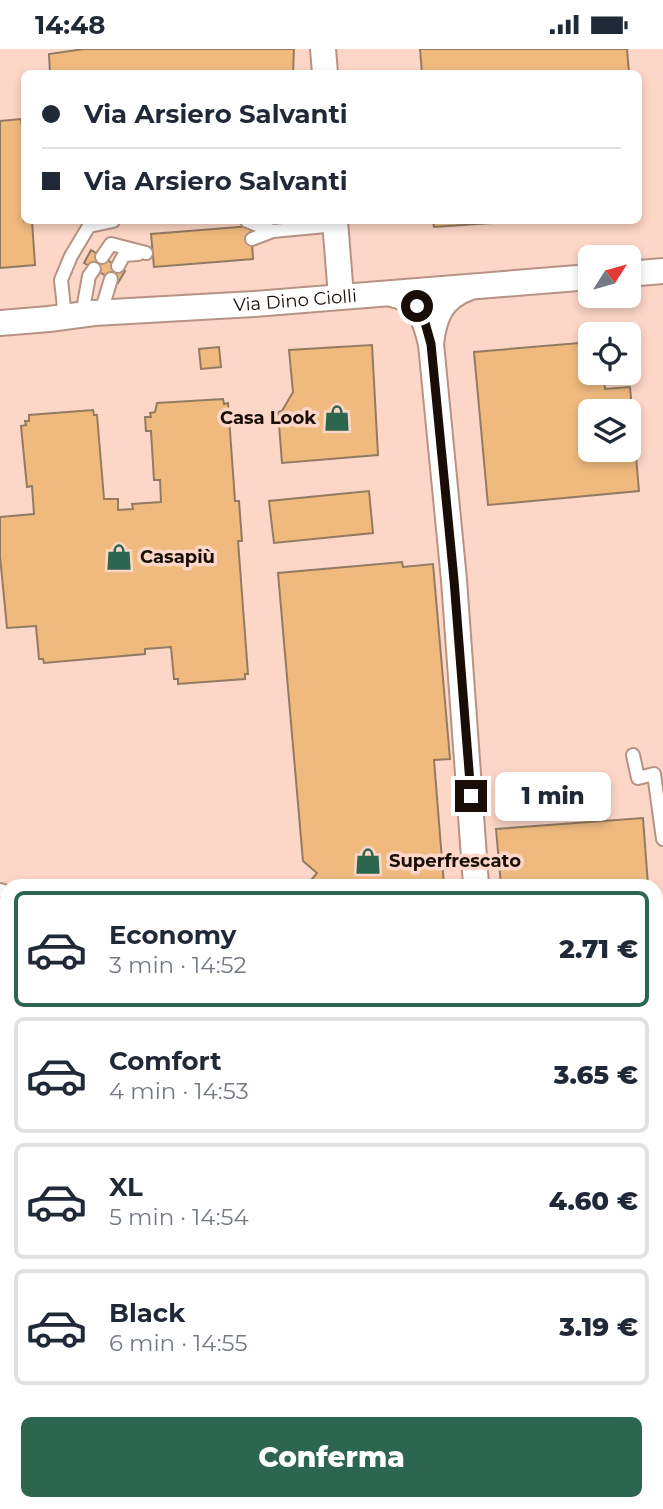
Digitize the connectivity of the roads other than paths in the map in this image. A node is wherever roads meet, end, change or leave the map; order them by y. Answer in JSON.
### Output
{"nodes":[{"id":1,"x":323,"y":49,"type":"edge"},
{"id":2,"x":324,"y":70,"type":"edge"},
{"id":3,"x":99,"y":224,"type":"edge"},
{"id":4,"x":254,"y":224,"type":"edge"},
{"id":5,"x":328,"y":224,"type":"edge"},
{"id":6,"x":336,"y":224,"type":"edge"},
{"id":7,"x":272,"y":231,"type":"junction"},
{"id":8,"x":252,"y":239,"type":"dead end"},
{"id":9,"x":102,"y":257,"type":"dead end"},
{"id":10,"x":118,"y":266,"type":"dead end"},
{"id":11,"x":94,"y":269,"type":"dead end"},
{"id":12,"x":663,"y":271,"type":"edge"},
{"id":13,"x":641,"y":273,"type":"edge"},
{"id":14,"x":578,"y":278,"type":"edge"},
{"id":15,"x":111,"y":279,"type":"dead end"},
{"id":16,"x":471,"y":287,"type":"junction"},
{"id":17,"x":387,"y":293,"type":"junction"},
{"id":18,"x":341,"y":296,"type":"junction"},
{"id":19,"x":82,"y":315,"type":"junction"},
{"id":20,"x":0,"y":323,"type":"edge"},
{"id":21,"x":431,"y":344,"type":"junction"},
{"id":22,"x":633,"y":755,"type":"dead end"},
{"id":23,"x":663,"y":839,"type":"edge"},
{"id":24,"x":476,"y":879,"type":"edge"}],
"edges":[{"from":1,"to":2,"type":"street"},
{"from":3,"to":19,"type":"lane"},
{"from":4,"to":7,"type":"lane"},
{"from":5,"to":7,"type":"lane"},
{"from":6,"to":18,"type":"street"},
{"from":7,"to":8,"type":"lane"},
{"from":9,"to":10,"type":"lane"},
{"from":11,"to":19,"type":"lane"},
{"from":12,"to":13,"type":"street"},
{"from":14,"to":16,"type":"street","name":"Via Dino Ciolli"},
{"from":15,"to":19,"type":"lane"},
{"from":16,"to":17,"type":"street","name":"Via Dino Ciolli"},
{"from":16,"to":21,"type":"street"},
{"from":17,"to":18,"type":"street","name":"Via Dino Ciolli"},
{"from":17,"to":21,"type":"street"},
{"from":18,"to":19,"type":"street","name":"Via Dino Ciolli"},
{"from":19,"to":20,"type":"street","name":"Via Dino Ciolli"},
{"from":21,"to":24,"type":"street"},
{"from":22,"to":23,"type":"lane"}]}
